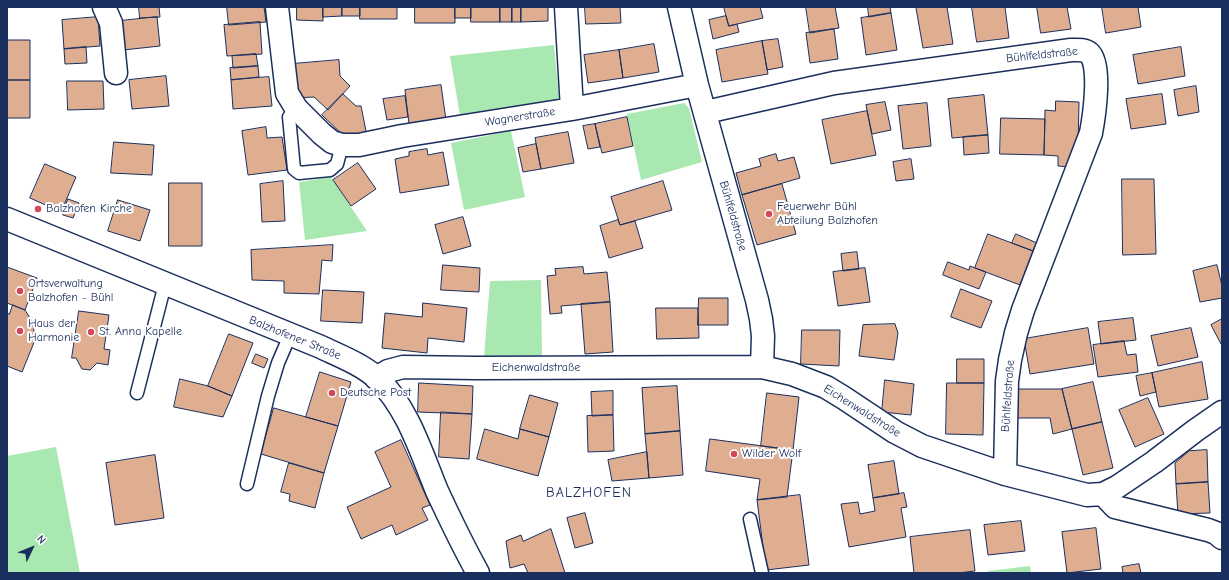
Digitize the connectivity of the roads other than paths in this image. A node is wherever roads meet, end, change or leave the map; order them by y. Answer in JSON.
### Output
{"nodes":[{"id":1,"x":104,"y":7,"type":"edge"},
{"id":2,"x":277,"y":7,"type":"edge"},
{"id":3,"x":566,"y":7,"type":"edge"},
{"id":4,"x":678,"y":7,"type":"edge"},
{"id":5,"x":116,"y":73,"type":"dead end"},
{"id":6,"x":697,"y":85,"type":"junction"},
{"id":7,"x":296,"y":108,"type":"junction"},
{"id":8,"x":572,"y":109,"type":"junction"},
{"id":9,"x":706,"y":112,"type":"junction"},
{"id":10,"x":342,"y":145,"type":"junction"},
{"id":11,"x":7,"y":220,"type":"edge"},
{"id":12,"x":165,"y":284,"type":"junction"},
{"id":13,"x":290,"y":335,"type":"junction"},
{"id":14,"x":762,"y":367,"type":"junction"},
{"id":15,"x":376,"y":378,"type":"junction"},
{"id":16,"x":137,"y":393,"type":"dead end"},
{"id":17,"x":1222,"y":412,"type":"edge"},
{"id":18,"x":1005,"y":474,"type":"junction"},
{"id":19,"x":247,"y":484,"type":"dead end"},
{"id":20,"x":1103,"y":494,"type":"junction"},
{"id":21,"x":750,"y":519,"type":"dead end"},
{"id":22,"x":1222,"y":538,"type":"edge"},
{"id":23,"x":478,"y":573,"type":"edge"},
{"id":24,"x":762,"y":573,"type":"edge"}],
"edges":[{"from":1,"to":5,"type":"street"},
{"from":2,"to":7,"type":"street","name":"Wagnerstraße"},
{"from":3,"to":8,"type":"street"},
{"from":4,"to":6,"type":"street","name":"Bühlfeldstraße"},
{"from":6,"to":8,"type":"street","name":"Wagnerstraße"},
{"from":6,"to":9,"type":"street","name":"Bühlfeldstraße"},
{"from":7,"to":10,"type":"street","name":"Wagnerstraße"},
{"from":7,"to":10,"type":"lane"},
{"from":8,"to":10,"type":"street","name":"Wagnerstraße"},
{"from":9,"to":14,"type":"street","name":"Bühlfeldstraße"},
{"from":9,"to":18,"type":"street","name":"Bühlfeldstraße"},
{"from":11,"to":12,"type":"street","name":"Balzhofener Straße"},
{"from":12,"to":13,"type":"street","name":"Balzhofener Straße"},
{"from":12,"to":16,"type":"lane"},
{"from":13,"to":15,"type":"street","name":"Balzhofener Straße"},
{"from":13,"to":19,"type":"lane"},
{"from":14,"to":15,"type":"street","name":"Eichenwaldstraße"},
{"from":14,"to":18,"type":"street","name":"Eichenwaldstraße"},
{"from":15,"to":23,"type":"street","name":"Balzhofener Straße"},
{"from":17,"to":20,"type":"street","name":"Eichenwaldstraße"},
{"from":18,"to":20,"type":"street","name":"Eichenwaldstraße"},
{"from":20,"to":22,"type":"street"},
{"from":21,"to":24,"type":"lane"}]}
